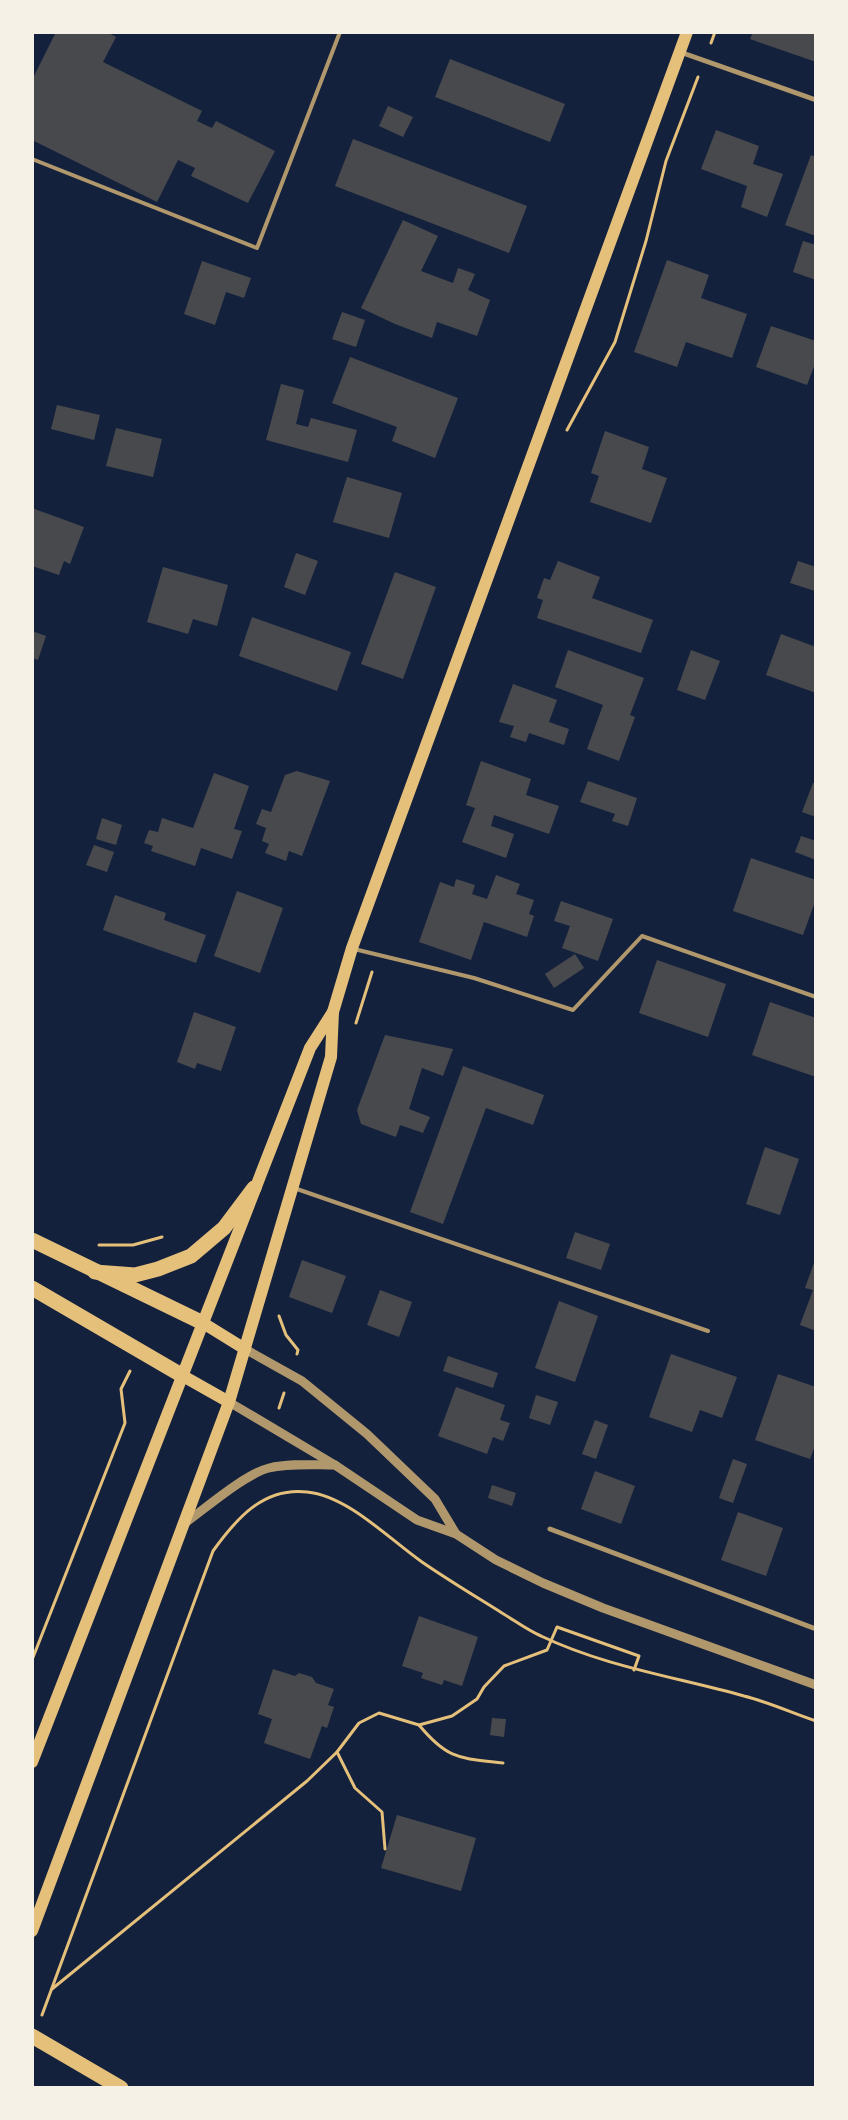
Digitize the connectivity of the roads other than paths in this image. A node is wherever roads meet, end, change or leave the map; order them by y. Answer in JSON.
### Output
{"nodes":[{"id":1,"x":340,"y":32,"type":"edge"},
{"id":2,"x":687,"y":32,"type":"edge"},
{"id":3,"x":680,"y":52,"type":"junction"},
{"id":4,"x":816,"y":100,"type":"edge"},
{"id":5,"x":32,"y":160,"type":"edge"},
{"id":6,"x":352,"y":948,"type":"junction"},
{"id":7,"x":816,"y":998,"type":"edge"},
{"id":8,"x":333,"y":1012,"type":"junction"},
{"id":9,"x":254,"y":1188,"type":"junction"},
{"id":10,"x":292,"y":1188,"type":"junction"},
{"id":11,"x":32,"y":1240,"type":"edge"},
{"id":12,"x":95,"y":1272,"type":"junction"},
{"id":13,"x":32,"y":1288,"type":"edge"},
{"id":14,"x":203,"y":1323,"type":"junction"},
{"id":15,"x":708,"y":1331,"type":"dead end"},
{"id":16,"x":245,"y":1348,"type":"junction"},
{"id":17,"x":183,"y":1376,"type":"junction"},
{"id":18,"x":229,"y":1402,"type":"junction"},
{"id":19,"x":335,"y":1466,"type":"junction"},
{"id":20,"x":185,"y":1523,"type":"junction"},
{"id":21,"x":550,"y":1529,"type":"dead end"},
{"id":22,"x":456,"y":1534,"type":"junction"},
{"id":23,"x":816,"y":1629,"type":"edge"},
{"id":24,"x":816,"y":1685,"type":"edge"},
{"id":25,"x":32,"y":1762,"type":"edge"},
{"id":26,"x":32,"y":1931,"type":"edge"},
{"id":27,"x":36,"y":2029,"type":"edge"},
{"id":28,"x":121,"y":2088,"type":"edge"}],
"edges":[{"from":1,"to":5,"type":"lane"},
{"from":2,"to":3,"type":"main road"},
{"from":3,"to":4,"type":"street"},
{"from":3,"to":6,"type":"main road"},
{"from":6,"to":7,"type":"lane"},
{"from":6,"to":8,"type":"main road"},
{"from":8,"to":9,"type":"main road"},
{"from":8,"to":10,"type":"main road"},
{"from":9,"to":12,"type":"highway"},
{"from":9,"to":14,"type":"main road"},
{"from":10,"to":15,"type":"lane"},
{"from":10,"to":16,"type":"main road"},
{"from":11,"to":12,"type":"highway"},
{"from":12,"to":14,"type":"highway"},
{"from":13,"to":17,"type":"highway"},
{"from":14,"to":16,"type":"main road"},
{"from":14,"to":17,"type":"main road"},
{"from":16,"to":18,"type":"main road"},
{"from":16,"to":22,"type":"street"},
{"from":17,"to":18,"type":"main road"},
{"from":17,"to":25,"type":"main road"},
{"from":18,"to":19,"type":"street"},
{"from":18,"to":20,"type":"main road"},
{"from":19,"to":20,"type":"street"},
{"from":19,"to":22,"type":"street"},
{"from":20,"to":26,"type":"main road"},
{"from":21,"to":23,"type":"street"},
{"from":22,"to":24,"type":"street"},
{"from":27,"to":28,"type":"highway"}]}
